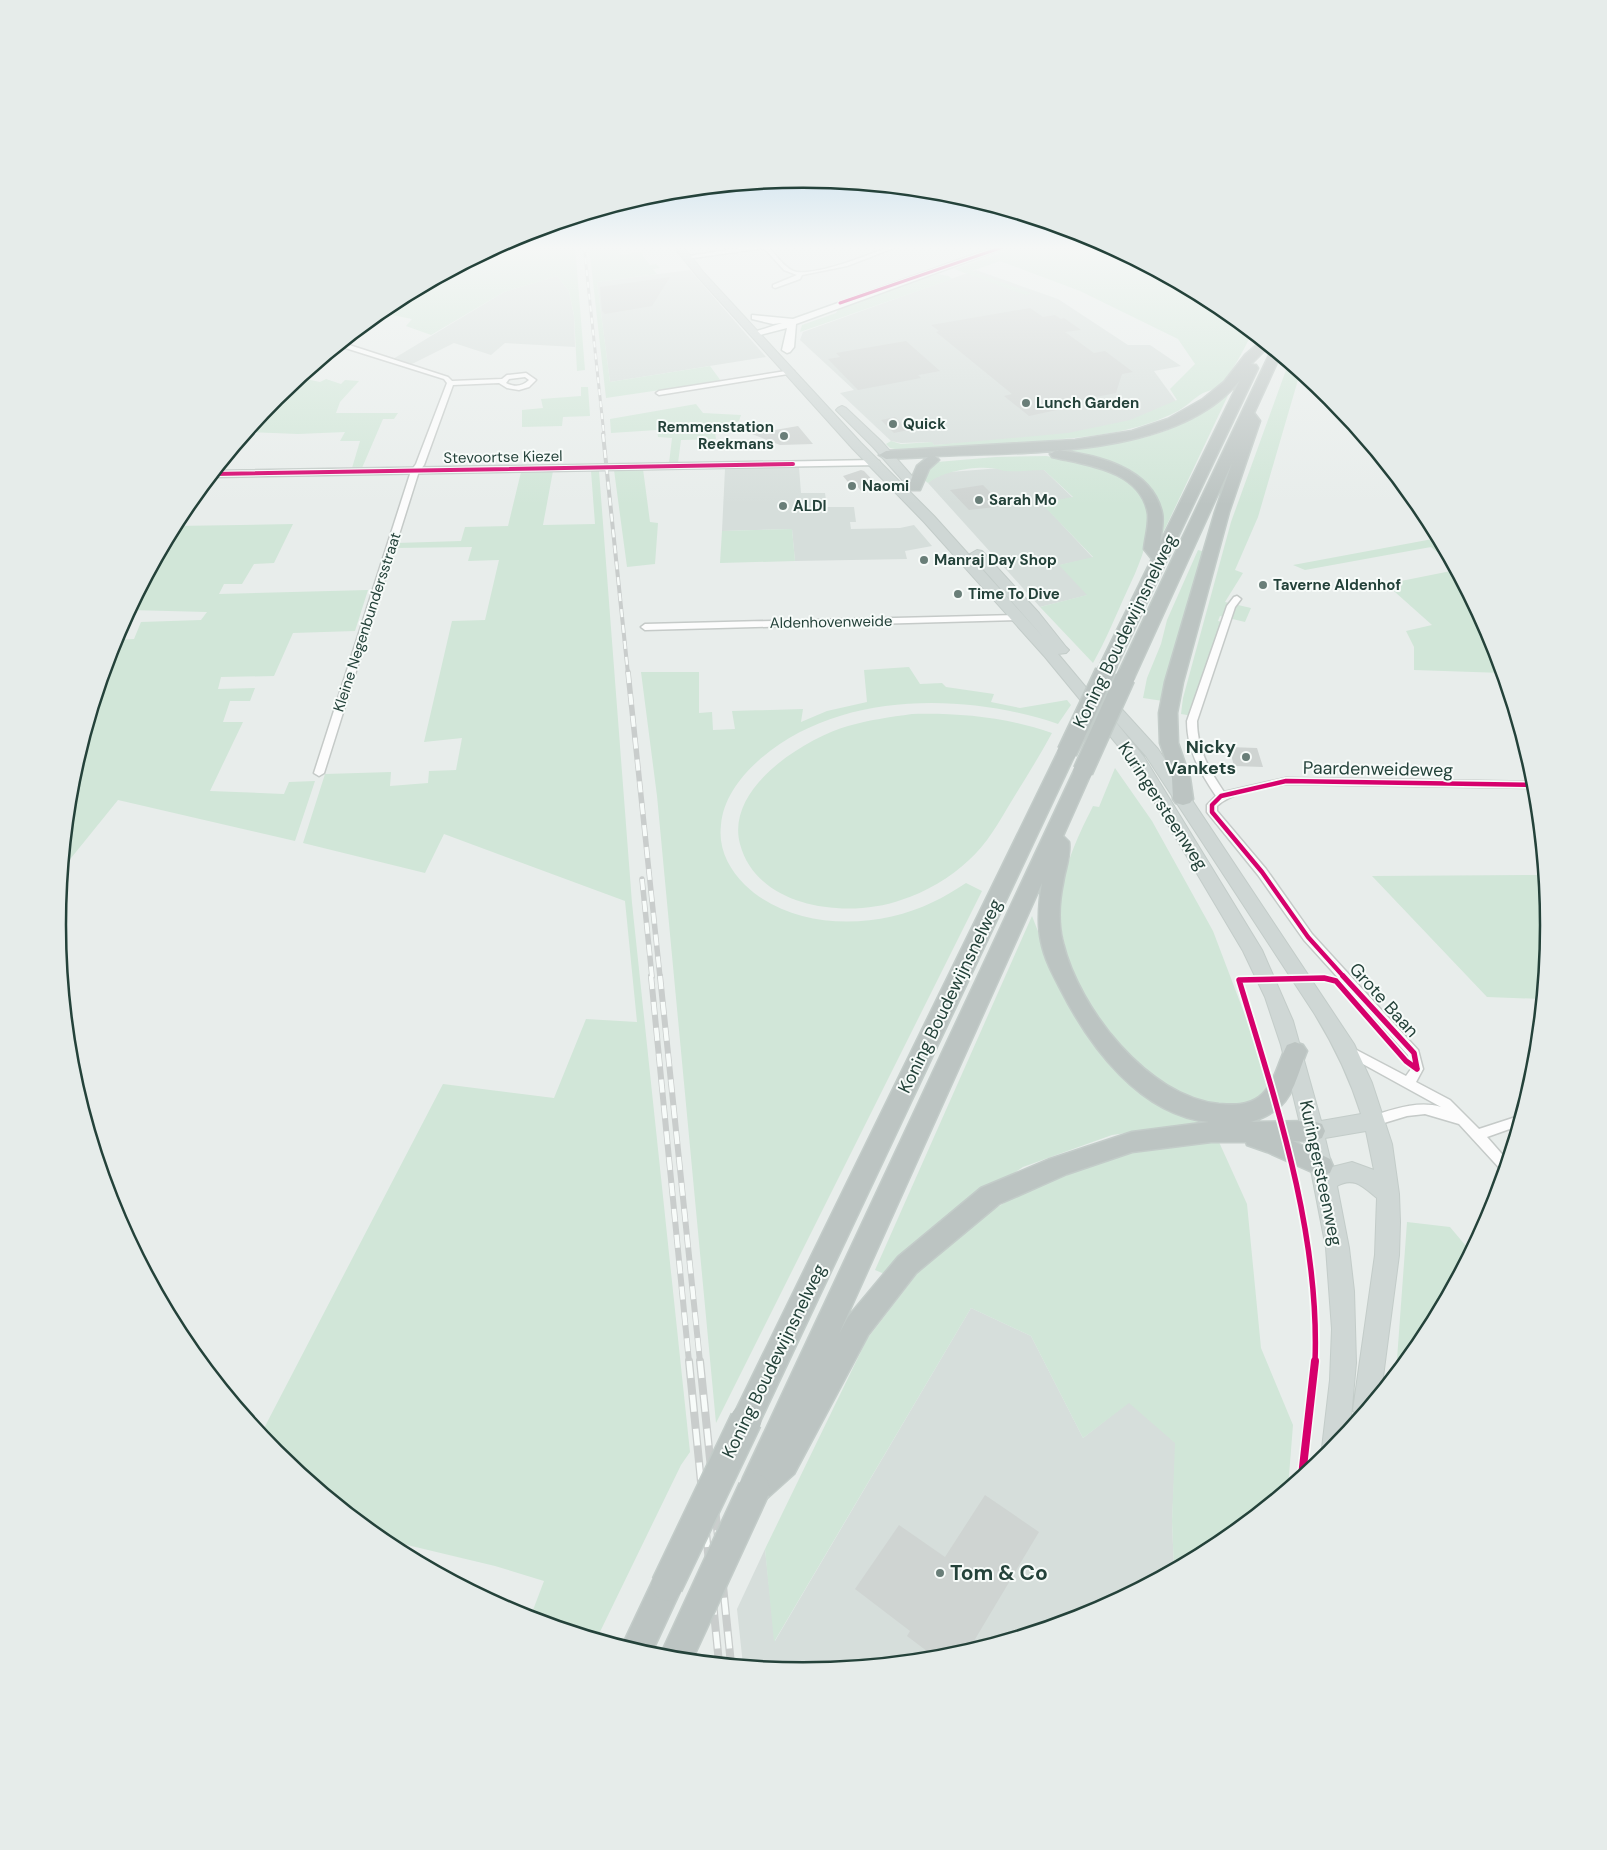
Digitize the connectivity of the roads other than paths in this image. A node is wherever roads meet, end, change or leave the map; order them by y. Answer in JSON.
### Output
{"nodes":[{"id":1,"x":760,"y":332,"type":"edge"},
{"id":2,"x":770,"y":332,"type":"edge"},
{"id":3,"x":791,"y":332,"type":"edge"},
{"id":4,"x":756,"y":333,"type":"joint"},
{"id":5,"x":348,"y":346,"type":"edge"},
{"id":6,"x":1263,"y":349,"type":"edge"},
{"id":7,"x":1266,"y":351,"type":"edge"},
{"id":8,"x":1267,"y":352,"type":"edge"},
{"id":9,"x":795,"y":362,"type":"junction"},
{"id":10,"x":502,"y":381,"type":"dead end"},
{"id":11,"x":450,"y":383,"type":"junction"},
{"id":12,"x":659,"y":392,"type":"dead end"},
{"id":13,"x":834,"y":402,"type":"dead end"},
{"id":14,"x":1248,"y":414,"type":"junction"},
{"id":15,"x":880,"y":459,"type":"junction"},
{"id":16,"x":932,"y":460,"type":"junction"},
{"id":17,"x":415,"y":471,"type":"junction"},
{"id":18,"x":221,"y":474,"type":"edge"},
{"id":19,"x":915,"y":486,"type":"junction"},
{"id":20,"x":1160,"y":558,"type":"junction"},
{"id":21,"x":1237,"y":599,"type":"dead end"},
{"id":22,"x":1017,"y":618,"type":"junction"},
{"id":23,"x":645,"y":627,"type":"dead end"},
{"id":24,"x":319,"y":773,"type":"dead end"},
{"id":25,"x":1528,"y":785,"type":"edge"},
{"id":26,"x":1221,"y":796,"type":"junction"},
{"id":27,"x":1183,"y":799,"type":"junction"},
{"id":28,"x":1056,"y":832,"type":"junction"},
{"id":29,"x":1347,"y":1050,"type":"junction"},
{"id":30,"x":1295,"y":1051,"type":"junction"},
{"id":31,"x":1408,"y":1083,"type":"junction"},
{"id":32,"x":1374,"y":1121,"type":"junction"},
{"id":33,"x":1464,"y":1122,"type":"junction"},
{"id":34,"x":1514,"y":1122,"type":"edge"},
{"id":35,"x":1313,"y":1131,"type":"junction"},
{"id":36,"x":1241,"y":1132,"type":"junction"},
{"id":37,"x":1477,"y":1135,"type":"junction"},
{"id":38,"x":1502,"y":1163,"type":"edge"},
{"id":39,"x":1323,"y":1173,"type":"junction"},
{"id":40,"x":1388,"y":1194,"type":"junction"},
{"id":41,"x":1367,"y":1399,"type":"edge"},
{"id":42,"x":1336,"y":1435,"type":"edge"},
{"id":43,"x":754,"y":1489,"type":"junction"},
{"id":44,"x":639,"y":1643,"type":"edge"},
{"id":45,"x":679,"y":1651,"type":"edge"}],
"edges":[{"from":1,"to":4,"type":"main road"},
{"from":2,"to":9,"type":"main road","name":"Kuringersteenweg"},
{"from":3,"to":9,"type":"main road"},
{"from":4,"to":9,"type":"main road","name":"Kuringersteenweg"},
{"from":5,"to":11,"type":"street"},
{"from":6,"to":15,"type":"highway"},
{"from":7,"to":20,"type":"highway","name":"Koning Boudewijnsnelweg"},
{"from":8,"to":14,"type":"highway","name":"Koning Boudewijnsnelweg"},
{"from":9,"to":12,"type":"street"},
{"from":9,"to":15,"type":"main road","name":"Kuringersteenweg"},
{"from":10,"to":11,"type":"street"},
{"from":11,"to":17,"type":"street","name":"Kleine Negenbundersstraat"},
{"from":13,"to":15,"type":"main road","name":"Kuringersteenweg"},
{"from":14,"to":27,"type":"highway"},
{"from":14,"to":28,"type":"highway","name":"Koning Boudewijnsnelweg","bridge":true},
{"from":15,"to":16,"type":"highway"},
{"from":15,"to":17,"type":"main road","name":"Stevoortse Kiezel"},
{"from":15,"to":19,"type":"main road","name":"Kuringersteenweg"},
{"from":15,"to":22,"type":"main road","name":"Kuringersteenweg"},
{"from":16,"to":19,"type":"highway"},
{"from":16,"to":20,"type":"highway"},
{"from":17,"to":18,"type":"main road","name":"Stevoortse Kiezel"},
{"from":17,"to":24,"type":"street","name":"Kleine Negenbundersstraat"},
{"from":19,"to":27,"type":"main road","name":"Kuringersteenweg"},
{"from":20,"to":44,"type":"highway","name":"Koning Boudewijnsnelweg","bridge":true},
{"from":21,"to":26,"type":"street"},
{"from":22,"to":23,"type":"street","name":"Aldenhovenweide"},
{"from":22,"to":30,"type":"main road","name":"Kuringersteenweg"},
{"from":25,"to":26,"type":"street","name":"Paardenweideweg"},
{"from":26,"to":31,"type":"street","name":"Grote Baan"},
{"from":27,"to":29,"type":"main road","name":"Kuringersteenweg"},
{"from":28,"to":30,"type":"highway"},
{"from":28,"to":43,"type":"highway","name":"Koning Boudewijnsnelweg"},
{"from":29,"to":31,"type":"street"},
{"from":29,"to":32,"type":"main road","name":"Kuringersteenweg"},
{"from":30,"to":35,"type":"main road","name":"Kuringersteenweg"},
{"from":31,"to":33,"type":"street"},
{"from":32,"to":33,"type":"street"},
{"from":32,"to":35,"type":"main road"},
{"from":32,"to":40,"type":"main road","name":"Kuringersteenweg"},
{"from":33,"to":37,"type":"street"},
{"from":34,"to":37,"type":"street"},
{"from":35,"to":36,"type":"highway"},
{"from":35,"to":39,"type":"main road","name":"Kuringersteenweg"},
{"from":36,"to":39,"type":"highway"},
{"from":36,"to":43,"type":"highway"},
{"from":37,"to":38,"type":"street"},
{"from":39,"to":40,"type":"main road"},
{"from":39,"to":42,"type":"main road","name":"Kuringersteenweg"},
{"from":40,"to":41,"type":"main road","name":"Kuringersteenweg"},
{"from":43,"to":45,"type":"highway","name":"Koning Boudewijnsnelweg","bridge":true}]}
